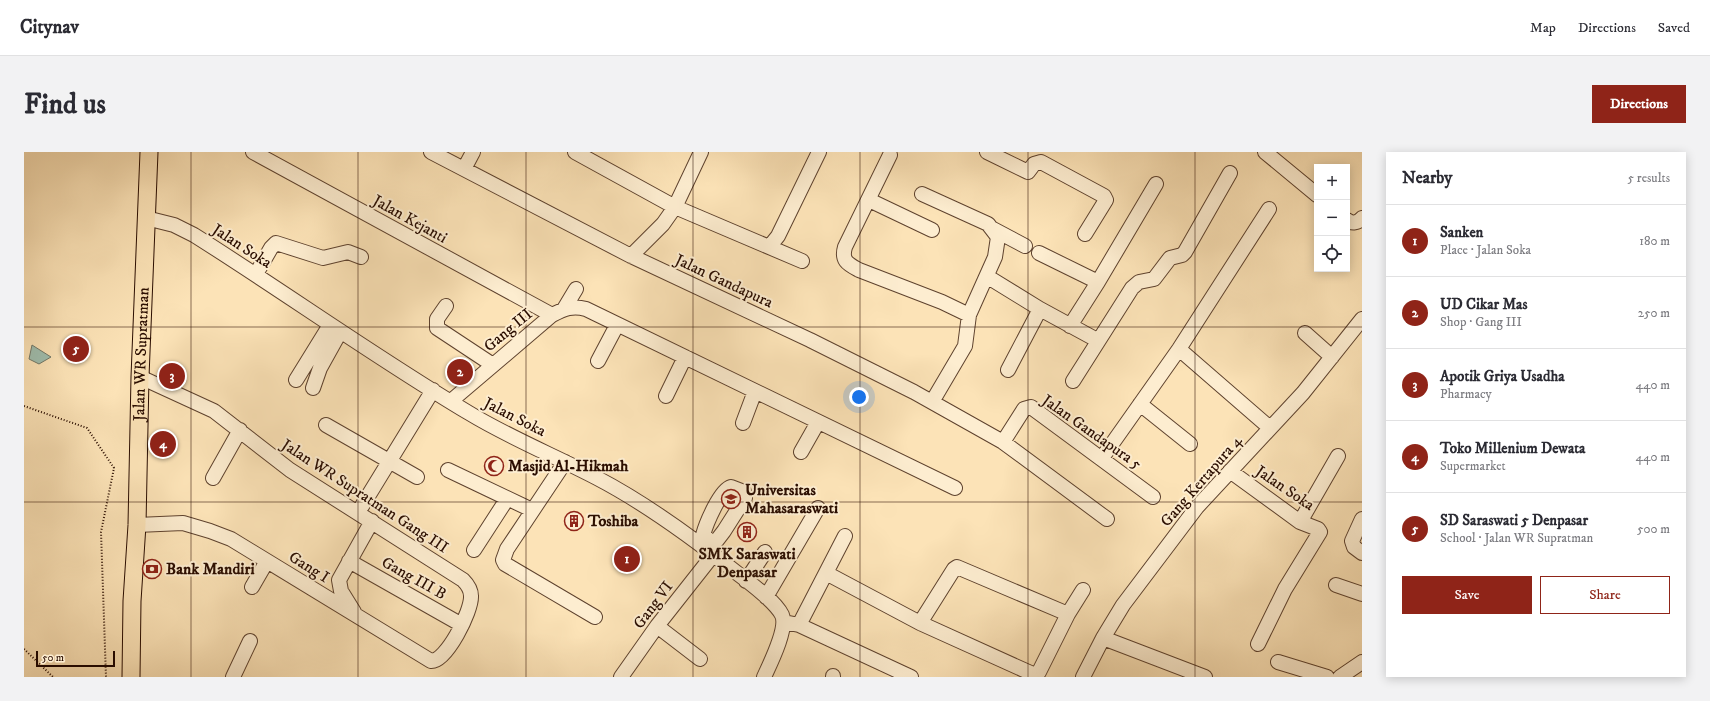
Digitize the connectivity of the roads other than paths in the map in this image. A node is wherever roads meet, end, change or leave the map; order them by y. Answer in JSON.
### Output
{"nodes":[{"id":1,"x":149,"y":152,"type":"edge"},
{"id":2,"x":253,"y":152,"type":"edge"},
{"id":3,"x":431,"y":152,"type":"edge"},
{"id":4,"x":473,"y":152,"type":"edge"},
{"id":5,"x":575,"y":152,"type":"edge"},
{"id":6,"x":701,"y":152,"type":"edge"},
{"id":7,"x":819,"y":152,"type":"edge"},
{"id":8,"x":987,"y":152,"type":"edge"},
{"id":9,"x":1265,"y":152,"type":"edge"},
{"id":10,"x":890,"y":155,"type":"dead end"},
{"id":11,"x":464,"y":169,"type":"junction"},
{"id":12,"x":1230,"y":173,"type":"dead end"},
{"id":13,"x":1156,"y":184,"type":"dead end"},
{"id":14,"x":1314,"y":193,"type":"edge"},
{"id":15,"x":922,"y":194,"type":"dead end"},
{"id":16,"x":869,"y":200,"type":"junction"},
{"id":17,"x":675,"y":207,"type":"junction"},
{"id":18,"x":1269,"y":209,"type":"dead end"},
{"id":19,"x":146,"y":218,"type":"junction"},
{"id":20,"x":1362,"y":218,"type":"edge"},
{"id":21,"x":1350,"y":221,"type":"edge"},
{"id":22,"x":993,"y":229,"type":"junction"},
{"id":23,"x":932,"y":230,"type":"dead end"},
{"id":24,"x":1085,"y":234,"type":"dead end"},
{"id":25,"x":770,"y":246,"type":"junction"},
{"id":26,"x":1025,"y":246,"type":"dead end"},
{"id":27,"x":1039,"y":253,"type":"dead end"},
{"id":28,"x":631,"y":256,"type":"junction"},
{"id":29,"x":361,"y":257,"type":"dead end"},
{"id":30,"x":802,"y":261,"type":"dead end"},
{"id":31,"x":256,"y":274,"type":"junction"},
{"id":32,"x":988,"y":277,"type":"junction"},
{"id":33,"x":1098,"y":282,"type":"junction"},
{"id":34,"x":576,"y":289,"type":"dead end"},
{"id":35,"x":446,"y":306,"type":"dead end"},
{"id":36,"x":1040,"y":309,"type":"junction"},
{"id":37,"x":558,"y":312,"type":"junction"},
{"id":38,"x":969,"y":316,"type":"junction"},
{"id":39,"x":1362,"y":319,"type":"edge"},
{"id":40,"x":617,"y":325,"type":"junction"},
{"id":41,"x":1070,"y":326,"type":"junction"},
{"id":42,"x":335,"y":329,"type":"junction"},
{"id":43,"x":1305,"y":333,"type":"dead end"},
{"id":44,"x":1097,"y":340,"type":"junction"},
{"id":45,"x":1179,"y":349,"type":"junction"},
{"id":46,"x":685,"y":357,"type":"junction"},
{"id":47,"x":1332,"y":357,"type":"junction"},
{"id":48,"x":598,"y":361,"type":"dead end"},
{"id":49,"x":493,"y":365,"type":"junction"},
{"id":50,"x":1008,"y":370,"type":"dead end"},
{"id":51,"x":140,"y":377,"type":"junction"},
{"id":52,"x":296,"y":380,"type":"dead end"},
{"id":53,"x":1073,"y":381,"type":"dead end"},
{"id":54,"x":313,"y":388,"type":"dead end"},
{"id":55,"x":433,"y":390,"type":"junction"},
{"id":56,"x":755,"y":391,"type":"junction"},
{"id":57,"x":666,"y":396,"type":"dead end"},
{"id":58,"x":451,"y":401,"type":"junction"},
{"id":59,"x":932,"y":402,"type":"junction"},
{"id":60,"x":1140,"y":404,"type":"junction"},
{"id":61,"x":818,"y":422,"type":"junction"},
{"id":62,"x":743,"y":423,"type":"dead end"},
{"id":63,"x":326,"y":425,"type":"dead end"},
{"id":64,"x":1270,"y":428,"type":"junction"},
{"id":65,"x":240,"y":430,"type":"junction"},
{"id":66,"x":1002,"y":442,"type":"junction"},
{"id":67,"x":1190,"y":444,"type":"dead end"},
{"id":68,"x":802,"y":452,"type":"dead end"},
{"id":69,"x":1338,"y":456,"type":"dead end"},
{"id":70,"x":1102,"y":458,"type":"junction"},
{"id":71,"x":390,"y":461,"type":"junction"},
{"id":72,"x":565,"y":462,"type":"junction"},
{"id":73,"x":448,"y":470,"type":"dead end"},
{"id":74,"x":1230,"y":471,"type":"junction"},
{"id":75,"x":417,"y":477,"type":"dead end"},
{"id":76,"x":213,"y":478,"type":"dead end"},
{"id":77,"x":955,"y":488,"type":"dead end"},
{"id":78,"x":1153,"y":497,"type":"dead end"},
{"id":79,"x":507,"y":498,"type":"junction"},
{"id":80,"x":362,"y":506,"type":"dead end"},
{"id":81,"x":818,"y":508,"type":"dead end"},
{"id":82,"x":532,"y":510,"type":"junction"},
{"id":83,"x":1107,"y":519,"type":"dead end"},
{"id":84,"x":1362,"y":519,"type":"edge"},
{"id":85,"x":372,"y":521,"type":"junction"},
{"id":86,"x":1300,"y":522,"type":"junction"},
{"id":87,"x":137,"y":525,"type":"junction"},
{"id":88,"x":845,"y":536,"type":"dead end"},
{"id":89,"x":709,"y":548,"type":"junction"},
{"id":90,"x":474,"y":550,"type":"dead end"},
{"id":91,"x":765,"y":552,"type":"dead end"},
{"id":92,"x":1362,"y":553,"type":"edge"},
{"id":93,"x":267,"y":561,"type":"junction"},
{"id":94,"x":349,"y":562,"type":"junction"},
{"id":95,"x":826,"y":573,"type":"junction"},
{"id":96,"x":746,"y":580,"type":"junction"},
{"id":97,"x":468,"y":585,"type":"joint"},
{"id":98,"x":1336,"y":585,"type":"dead end"},
{"id":99,"x":252,"y":587,"type":"dead end"},
{"id":100,"x":1083,"y":590,"type":"dead end"},
{"id":101,"x":1362,"y":594,"type":"edge"},
{"id":102,"x":766,"y":597,"type":"junction"},
{"id":103,"x":1068,"y":614,"type":"junction"},
{"id":104,"x":595,"y":617,"type":"dead end"},
{"id":105,"x":359,"y":618,"type":"junction"},
{"id":106,"x":784,"y":622,"type":"junction"},
{"id":107,"x":920,"y":623,"type":"junction"},
{"id":108,"x":462,"y":625,"type":"junction"},
{"id":109,"x":799,"y":625,"type":"junction"},
{"id":110,"x":657,"y":626,"type":"junction"},
{"id":111,"x":1103,"y":638,"type":"junction"},
{"id":112,"x":250,"y":640,"type":"dead end"},
{"id":113,"x":1258,"y":644,"type":"dead end"},
{"id":114,"x":700,"y":659,"type":"dead end"},
{"id":115,"x":1278,"y":662,"type":"dead end"},
{"id":116,"x":1362,"y":662,"type":"edge"},
{"id":117,"x":131,"y":677,"type":"edge"},
{"id":118,"x":233,"y":677,"type":"edge"},
{"id":119,"x":622,"y":677,"type":"edge"},
{"id":120,"x":764,"y":677,"type":"edge"},
{"id":121,"x":912,"y":677,"type":"edge"},
{"id":122,"x":1083,"y":677,"type":"edge"},
{"id":123,"x":1205,"y":677,"type":"edge"},
{"id":124,"x":1327,"y":677,"type":"edge"},
{"id":125,"x":1340,"y":677,"type":"edge"}],
"edges":[{"from":1,"to":19,"type":"main road","name":"Jalan WR Supratman"},
{"from":2,"to":37,"type":"street","name":"Jalan Kejanti"},
{"from":3,"to":11,"type":"street","name":"Jalan Gandapura"},
{"from":4,"to":11,"type":"street"},
{"from":5,"to":17,"type":"street"},
{"from":6,"to":17,"type":"street"},
{"from":7,"to":25,"type":"street"},
{"from":8,"to":24,"type":"street"},
{"from":9,"to":14,"type":"street"},
{"from":10,"to":16,"type":"street"},
{"from":11,"to":28,"type":"street","name":"Jalan Gandapura"},
{"from":12,"to":44,"type":"street"},
{"from":13,"to":33,"type":"street"},
{"from":15,"to":22,"type":"street"},
{"from":16,"to":23,"type":"street"},
{"from":16,"to":38,"type":"street"},
{"from":17,"to":25,"type":"street"},
{"from":17,"to":28,"type":"street"},
{"from":18,"to":45,"type":"street"},
{"from":19,"to":31,"type":"street","name":"Jalan Soka"},
{"from":19,"to":51,"type":"main road","name":"Jalan WR Supratman"},
{"from":20,"to":21,"type":"street"},
{"from":22,"to":26,"type":"street"},
{"from":22,"to":32,"type":"street"},
{"from":25,"to":30,"type":"street"},
{"from":27,"to":33,"type":"street"},
{"from":28,"to":59,"type":"street","name":"Jalan Gandapura"},
{"from":29,"to":31,"type":"street"},
{"from":31,"to":42,"type":"street","name":"Jalan Soka"},
{"from":32,"to":36,"type":"street"},
{"from":32,"to":38,"type":"street"},
{"from":33,"to":41,"type":"street"},
{"from":34,"to":37,"type":"street","name":"Gang III"},
{"from":35,"to":49,"type":"street"},
{"from":36,"to":41,"type":"street"},
{"from":36,"to":50,"type":"street"},
{"from":37,"to":40,"type":"street"},
{"from":37,"to":49,"type":"street","name":"Gang III"},
{"from":38,"to":59,"type":"street"},
{"from":39,"to":47,"type":"street","name":"Gang Kertapura 4"},
{"from":40,"to":46,"type":"street"},
{"from":40,"to":48,"type":"street"},
{"from":41,"to":44,"type":"street"},
{"from":42,"to":52,"type":"street"},
{"from":42,"to":54,"type":"street"},
{"from":42,"to":55,"type":"street","name":"Jalan Soka"},
{"from":43,"to":47,"type":"street"},
{"from":44,"to":53,"type":"street"},
{"from":45,"to":60,"type":"street"},
{"from":45,"to":64,"type":"street"},
{"from":46,"to":56,"type":"street"},
{"from":46,"to":57,"type":"street"},
{"from":47,"to":64,"type":"street","name":"Gang Kertapura 4"},
{"from":49,"to":58,"type":"street","name":"Gang III"},
{"from":51,"to":65,"type":"street","name":"Jalan WR Supratman Gang III"},
{"from":51,"to":87,"type":"main road","name":"Jalan WR Supratman"},
{"from":55,"to":58,"type":"street","name":"Jalan Soka"},
{"from":55,"to":71,"type":"street"},
{"from":56,"to":61,"type":"street"},
{"from":56,"to":62,"type":"street"},
{"from":58,"to":72,"type":"street","name":"Jalan Soka"},
{"from":59,"to":66,"type":"street","name":"Jalan Gandapura"},
{"from":60,"to":67,"type":"street"},
{"from":60,"to":70,"type":"street"},
{"from":61,"to":68,"type":"street"},
{"from":61,"to":77,"type":"street"},
{"from":63,"to":71,"type":"street"},
{"from":64,"to":74,"type":"street","name":"Gang Kertapura 4"},
{"from":65,"to":76,"type":"street"},
{"from":65,"to":85,"type":"street","name":"Jalan WR Supratman Gang III"},
{"from":66,"to":70,"type":"street","name":"Jalan Gandapura 5"},
{"from":66,"to":83,"type":"street","name":"Jalan Gandapura"},
{"from":69,"to":86,"type":"street"},
{"from":70,"to":78,"type":"street","name":"Jalan Gandapura 5"},
{"from":71,"to":75,"type":"street"},
{"from":71,"to":80,"type":"street"},
{"from":72,"to":82,"type":"street"},
{"from":72,"to":89,"type":"street","name":"Jalan Soka"},
{"from":73,"to":79,"type":"street"},
{"from":74,"to":86,"type":"street","name":"Jalan Soka"},
{"from":74,"to":111,"type":"street","name":"Gang Kertapura 4"},
{"from":79,"to":82,"type":"street"},
{"from":79,"to":90,"type":"street"},
{"from":81,"to":102,"type":"street"},
{"from":82,"to":104,"type":"street"},
{"from":84,"to":92,"type":"street"},
{"from":85,"to":94,"type":"street"},
{"from":85,"to":97,"type":"street","name":"Jalan WR Supratman Gang III"},
{"from":86,"to":113,"type":"street","name":"Jalan Soka"},
{"from":87,"to":93,"type":"street","name":"Gang I"},
{"from":87,"to":117,"type":"main road","name":"Jalan WR Supratman"},
{"from":88,"to":95,"type":"street"},
{"from":89,"to":96,"type":"street","name":"Jalan Soka"},
{"from":89,"to":110,"type":"street","name":"Gang VI"},
{"from":91,"to":96,"type":"street"},
{"from":93,"to":99,"type":"street"},
{"from":93,"to":105,"type":"street","name":"Gang I"},
{"from":94,"to":105,"type":"street"},
{"from":94,"to":108,"type":"street","name":"Gang III B"},
{"from":95,"to":107,"type":"street"},
{"from":95,"to":109,"type":"street"},
{"from":96,"to":102,"type":"street","name":"Jalan Soka"},
{"from":97,"to":108,"type":"street","name":"Gang I"},
{"from":98,"to":101,"type":"street"},
{"from":100,"to":103,"type":"street"},
{"from":102,"to":106,"type":"street","name":"Jalan Soka"},
{"from":103,"to":107,"type":"street"},
{"from":103,"to":107,"type":"street"},
{"from":105,"to":108,"type":"street","name":"Gang I"},
{"from":106,"to":109,"type":"street"},
{"from":106,"to":120,"type":"street"},
{"from":109,"to":121,"type":"street"},
{"from":110,"to":114,"type":"street"},
{"from":110,"to":119,"type":"street","name":"Gang VI"},
{"from":111,"to":122,"type":"street","name":"Gang Kertapura 4"},
{"from":111,"to":123,"type":"street"},
{"from":112,"to":118,"type":"street"},
{"from":115,"to":124,"type":"street"},
{"from":116,"to":125,"type":"street"}]}
